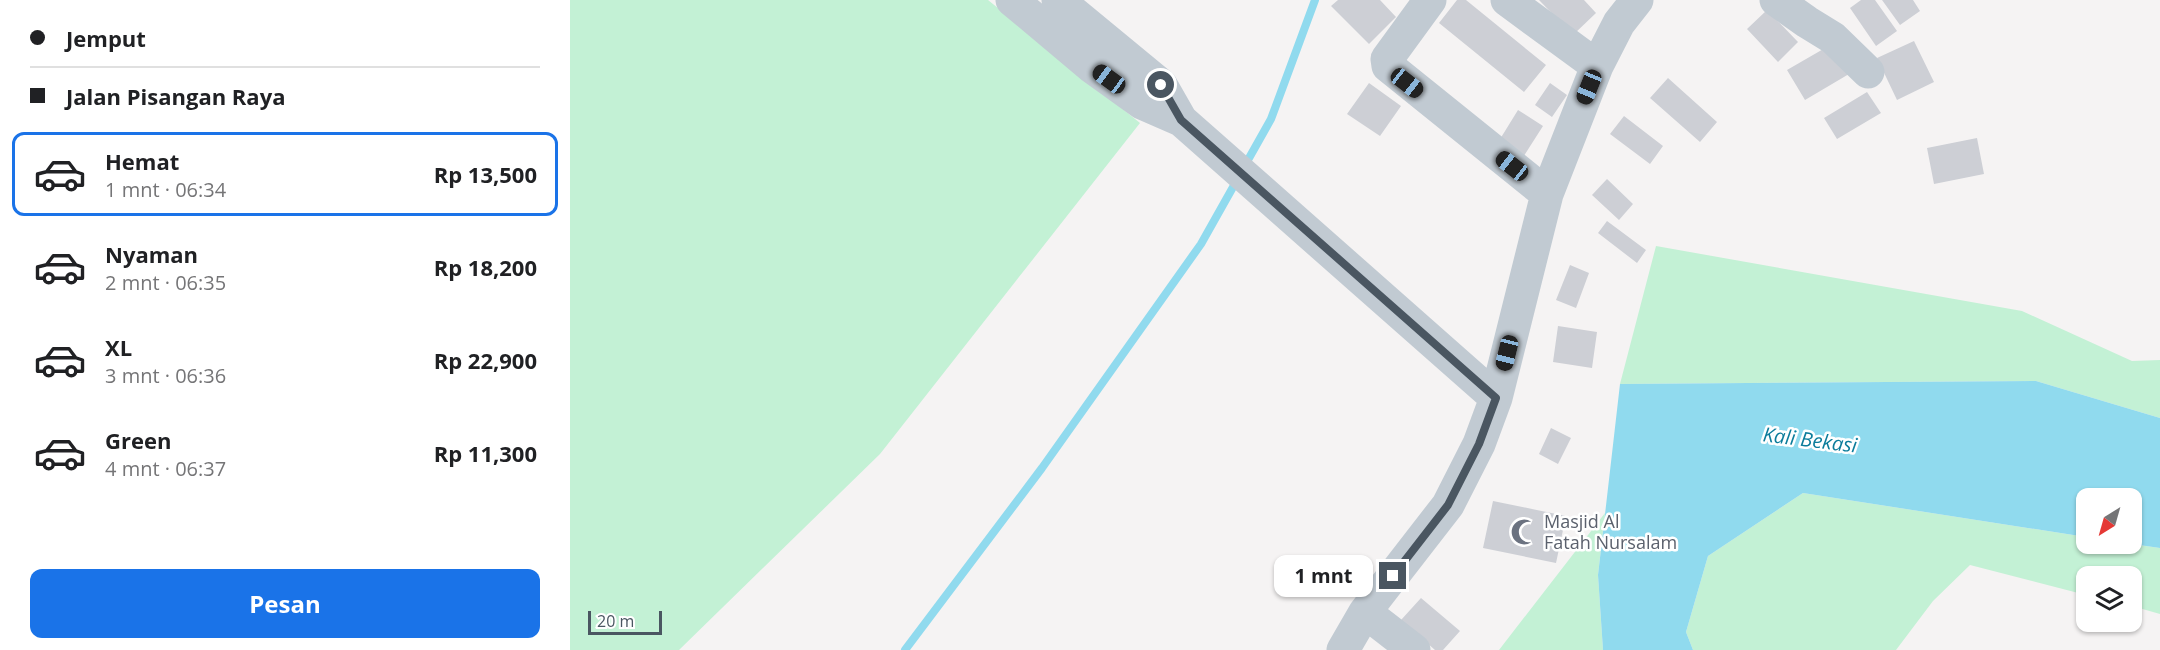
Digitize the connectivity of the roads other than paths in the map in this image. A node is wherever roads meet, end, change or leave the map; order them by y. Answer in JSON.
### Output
{"nodes":[{"id":1,"x":1012,"y":0,"type":"edge"},
{"id":2,"x":1058,"y":0,"type":"edge"},
{"id":3,"x":1430,"y":0,"type":"edge"},
{"id":4,"x":1507,"y":0,"type":"edge"},
{"id":5,"x":1637,"y":0,"type":"edge"},
{"id":6,"x":1776,"y":0,"type":"edge"},
{"id":7,"x":1597,"y":66,"type":"junction"},
{"id":8,"x":1868,"y":72,"type":"dead end"},
{"id":9,"x":1181,"y":120,"type":"junction"},
{"id":10,"x":1547,"y":194,"type":"junction"},
{"id":11,"x":1496,"y":398,"type":"junction"},
{"id":12,"x":1365,"y":612,"type":"junction"},
{"id":13,"x":1343,"y":650,"type":"edge"},
{"id":14,"x":1414,"y":650,"type":"edge"}],
"edges":[{"from":1,"to":9,"type":"street"},
{"from":2,"to":9,"type":"street"},
{"from":3,"to":10,"type":"street"},
{"from":4,"to":7,"type":"street"},
{"from":5,"to":7,"type":"street"},
{"from":6,"to":8,"type":"street"},
{"from":7,"to":10,"type":"street"},
{"from":9,"to":11,"type":"street"},
{"from":10,"to":11,"type":"street"},
{"from":11,"to":12,"type":"street"},
{"from":12,"to":13,"type":"street"},
{"from":12,"to":14,"type":"street"}]}
